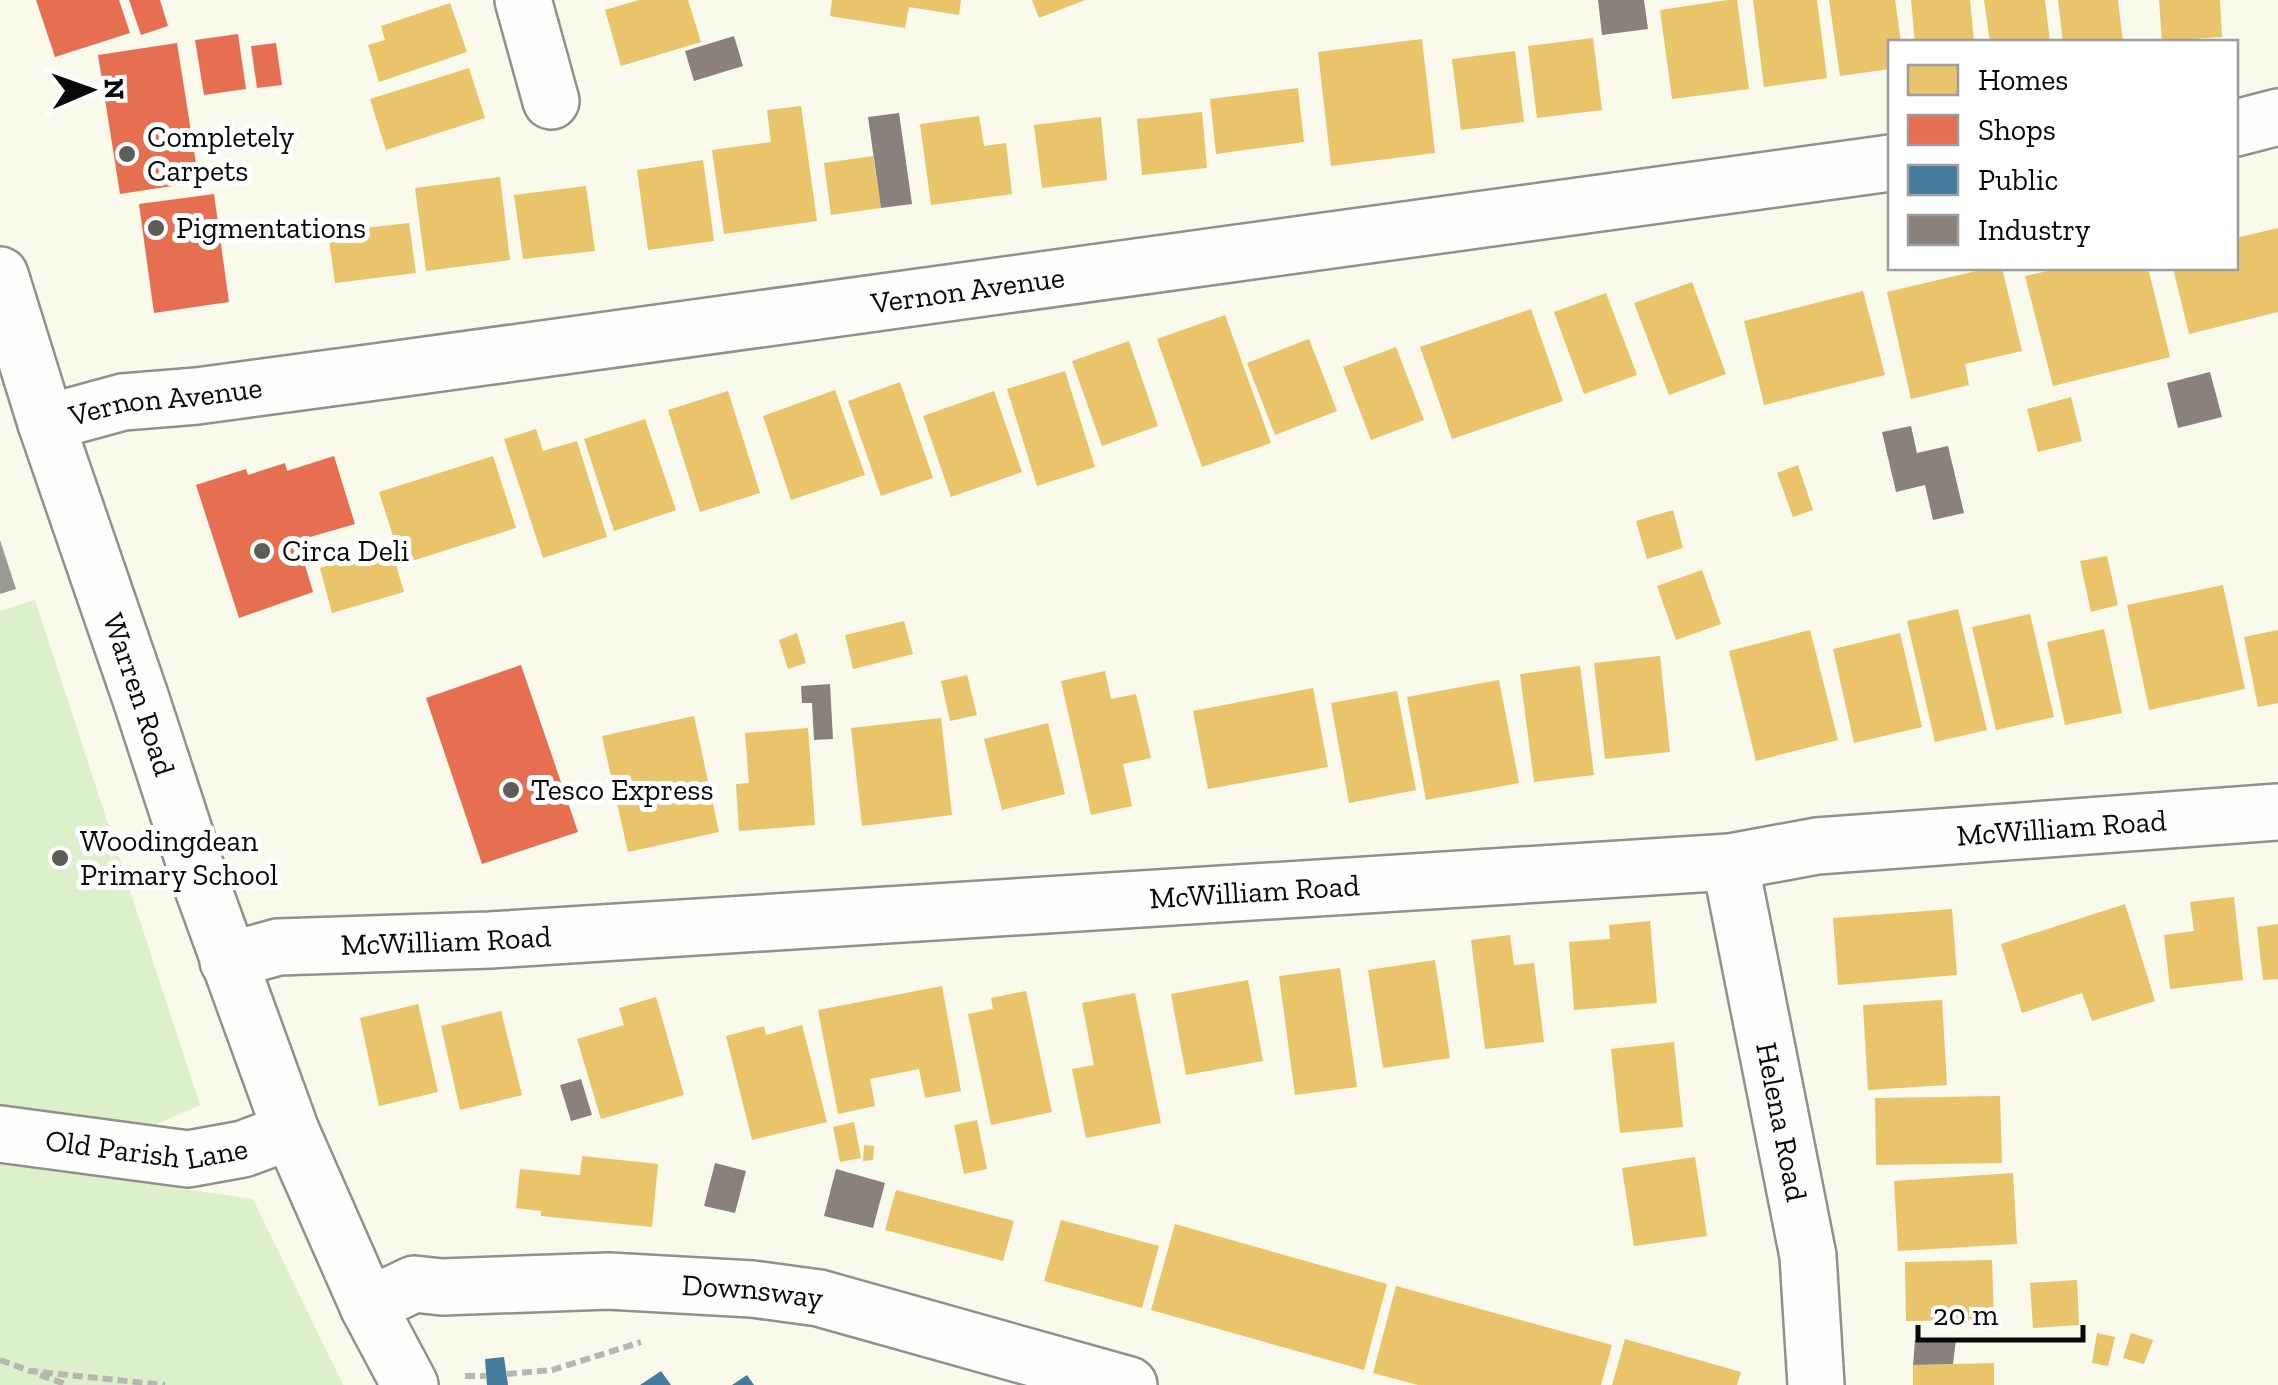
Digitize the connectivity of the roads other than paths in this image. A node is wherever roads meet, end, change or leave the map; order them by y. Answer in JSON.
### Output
{"nodes":[{"id":1,"x":523,"y":0,"type":"edge"},
{"id":2,"x":550,"y":101,"type":"dead end"},
{"id":3,"x":2278,"y":117,"type":"edge"},
{"id":4,"x":2238,"y":127,"type":"edge"},
{"id":5,"x":1888,"y":164,"type":"edge"},
{"id":6,"x":0,"y":275,"type":"edge"},
{"id":7,"x":46,"y":423,"type":"junction"},
{"id":8,"x":2278,"y":812,"type":"edge"},
{"id":9,"x":1730,"y":862,"type":"junction"},
{"id":10,"x":228,"y":961,"type":"junction"},
{"id":11,"x":291,"y":1132,"type":"junction"},
{"id":12,"x":0,"y":1134,"type":"edge"},
{"id":13,"x":368,"y":1306,"type":"junction"},
{"id":14,"x":434,"y":1380,"type":"edge"},
{"id":15,"x":1129,"y":1385,"type":"edge"},
{"id":16,"x":1816,"y":1385,"type":"edge"}],
"edges":[{"from":1,"to":2,"type":"street"},
{"from":3,"to":4,"type":"street"},
{"from":5,"to":7,"type":"street","name":"Vernon Avenue"},
{"from":6,"to":7,"type":"street","name":"Warren Road"},
{"from":7,"to":10,"type":"street","name":"Warren Road"},
{"from":8,"to":9,"type":"street","name":"McWilliam Road"},
{"from":9,"to":10,"type":"street","name":"McWilliam Road"},
{"from":9,"to":16,"type":"street","name":"Helena Road"},
{"from":10,"to":11,"type":"street","name":"Warren Road"},
{"from":11,"to":12,"type":"street","name":"Old Parish Lane"},
{"from":11,"to":13,"type":"street","name":"Warren Road"},
{"from":13,"to":14,"type":"street","name":"Warren Road"},
{"from":13,"to":15,"type":"street","name":"Downsway"}]}
